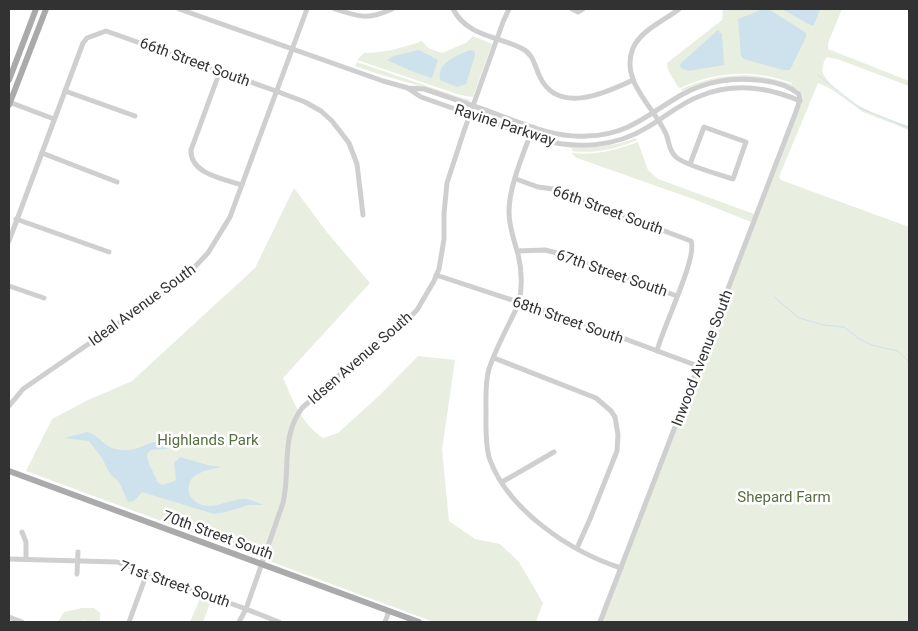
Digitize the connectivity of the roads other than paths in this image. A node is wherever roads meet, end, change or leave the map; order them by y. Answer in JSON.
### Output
{"nodes":[{"id":1,"x":36,"y":9,"type":"edge"},
{"id":2,"x":46,"y":9,"type":"edge"},
{"id":3,"x":179,"y":9,"type":"edge"},
{"id":4,"x":307,"y":9,"type":"edge"},
{"id":5,"x":336,"y":9,"type":"edge"},
{"id":6,"x":392,"y":9,"type":"edge"},
{"id":7,"x":453,"y":9,"type":"edge"},
{"id":8,"x":509,"y":9,"type":"edge"},
{"id":9,"x":572,"y":9,"type":"edge"},
{"id":10,"x":583,"y":9,"type":"edge"},
{"id":11,"x":679,"y":9,"type":"edge"},
{"id":12,"x":672,"y":11,"type":"edge"},
{"id":13,"x":496,"y":39,"type":"junction"},
{"id":14,"x":292,"y":49,"type":"junction"},
{"id":15,"x":220,"y":71,"type":"junction"},
{"id":16,"x":9,"y":80,"type":"edge"},
{"id":17,"x":633,"y":80,"type":"junction"},
{"id":18,"x":408,"y":88,"type":"junction"},
{"id":19,"x":66,"y":91,"type":"junction"},
{"id":20,"x":276,"y":91,"type":"junction"},
{"id":21,"x":800,"y":101,"type":"junction"},
{"id":22,"x":9,"y":103,"type":"edge"},
{"id":23,"x":473,"y":106,"type":"junction"},
{"id":24,"x":470,"y":114,"type":"junction"},
{"id":25,"x":654,"y":114,"type":"junction"},
{"id":26,"x":135,"y":116,"type":"dead end"},
{"id":27,"x":54,"y":120,"type":"junction"},
{"id":28,"x":658,"y":120,"type":"junction"},
{"id":29,"x":533,"y":128,"type":"junction"},
{"id":30,"x":530,"y":136,"type":"junction"},
{"id":31,"x":42,"y":153,"type":"junction"},
{"id":32,"x":690,"y":164,"type":"junction"},
{"id":33,"x":516,"y":179,"type":"junction"},
{"id":34,"x":117,"y":182,"type":"dead end"},
{"id":35,"x":242,"y":185,"type":"junction"},
{"id":36,"x":363,"y":215,"type":"dead end"},
{"id":37,"x":16,"y":219,"type":"junction"},
{"id":38,"x":9,"y":240,"type":"edge"},
{"id":39,"x":517,"y":251,"type":"junction"},
{"id":40,"x":109,"y":252,"type":"dead end"},
{"id":41,"x":436,"y":275,"type":"junction"},
{"id":42,"x":9,"y":286,"type":"edge"},
{"id":43,"x":677,"y":296,"type":"junction"},
{"id":44,"x":44,"y":298,"type":"dead end"},
{"id":45,"x":519,"y":304,"type":"junction"},
{"id":46,"x":657,"y":351,"type":"junction"},
{"id":47,"x":494,"y":358,"type":"junction"},
{"id":48,"x":698,"y":366,"type":"junction"},
{"id":49,"x":9,"y":406,"type":"edge"},
{"id":50,"x":554,"y":452,"type":"dead end"},
{"id":51,"x":9,"y":471,"type":"edge"},
{"id":52,"x":502,"y":482,"type":"junction"},
{"id":53,"x":22,"y":532,"type":"dead end"},
{"id":54,"x":577,"y":548,"type":"junction"},
{"id":55,"x":78,"y":552,"type":"dead end"},
{"id":56,"x":9,"y":558,"type":"edge"},
{"id":57,"x":26,"y":559,"type":"junction"},
{"id":58,"x":77,"y":561,"type":"junction"},
{"id":59,"x":262,"y":564,"type":"junction"},
{"id":60,"x":621,"y":568,"type":"junction"},
{"id":61,"x":147,"y":573,"type":"junction"},
{"id":62,"x":77,"y":574,"type":"dead end"},
{"id":63,"x":246,"y":609,"type":"junction"},
{"id":64,"x":389,"y":611,"type":"junction"},
{"id":65,"x":9,"y":617,"type":"edge"},
{"id":66,"x":22,"y":622,"type":"edge"},
{"id":67,"x":129,"y":622,"type":"edge"},
{"id":68,"x":239,"y":622,"type":"edge"},
{"id":69,"x":279,"y":622,"type":"edge"},
{"id":70,"x":385,"y":622,"type":"edge"},
{"id":71,"x":419,"y":622,"type":"edge"},
{"id":72,"x":600,"y":622,"type":"edge"}],
"edges":[{"from":1,"to":16,"type":"main road"},
{"from":2,"to":22,"type":"main road"},
{"from":3,"to":14,"type":"street","name":"Ravine Parkway"},
{"from":4,"to":14,"type":"street","name":"Ideal Avenue South"},
{"from":5,"to":6,"type":"street"},
{"from":7,"to":13,"type":"street"},
{"from":8,"to":13,"type":"street","name":"Idsen Avenue South"},
{"from":9,"to":10,"type":"street"},
{"from":11,"to":12,"type":"street"},
{"from":12,"to":17,"type":"street"},
{"from":13,"to":17,"type":"street"},
{"from":13,"to":23,"type":"street","name":"Idsen Avenue South"},
{"from":14,"to":18,"type":"street","name":"Ravine Parkway"},
{"from":14,"to":20,"type":"street","name":"Ideal Avenue South"},
{"from":15,"to":19,"type":"street","name":"66th Street South"},
{"from":15,"to":20,"type":"street","name":"66th Street South"},
{"from":15,"to":35,"type":"street"},
{"from":17,"to":25,"type":"street"},
{"from":18,"to":23,"type":"street","name":"Ravine Parkway"},
{"from":18,"to":24,"type":"street","name":"Ravine Parkway"},
{"from":19,"to":26,"type":"street"},
{"from":19,"to":27,"type":"street"},
{"from":20,"to":35,"type":"street","name":"Ideal Avenue South"},
{"from":20,"to":36,"type":"street","name":"66th Street South"},
{"from":21,"to":25,"type":"street","name":"Ravine Parkway"},
{"from":21,"to":28,"type":"street","name":"Ravine Parkway"},
{"from":21,"to":48,"type":"street","name":"Inwood Avenue South"},
{"from":22,"to":27,"type":"street"},
{"from":23,"to":24,"type":"street","name":"Idsen Avenue South"},
{"from":23,"to":29,"type":"street","name":"Ravine Parkway"},
{"from":24,"to":30,"type":"street","name":"Ravine Parkway"},
{"from":24,"to":41,"type":"street","name":"Idsen Avenue South"},
{"from":25,"to":28,"type":"street"},
{"from":25,"to":29,"type":"street","name":"Ravine Parkway"},
{"from":27,"to":31,"type":"street"},
{"from":28,"to":30,"type":"street","name":"Ravine Parkway"},
{"from":28,"to":32,"type":"street"},
{"from":29,"to":30,"type":"street"},
{"from":30,"to":33,"type":"street"},
{"from":31,"to":34,"type":"street"},
{"from":31,"to":37,"type":"street"},
{"from":32,"to":32,"type":"street"},
{"from":33,"to":39,"type":"street"},
{"from":33,"to":43,"type":"street","name":"66th Street South"},
{"from":35,"to":49,"type":"street","name":"Ideal Avenue South"},
{"from":37,"to":38,"type":"street"},
{"from":37,"to":40,"type":"street"},
{"from":39,"to":43,"type":"street","name":"67th Street South"},
{"from":39,"to":45,"type":"street"},
{"from":41,"to":45,"type":"street","name":"68th Street South"},
{"from":41,"to":59,"type":"street","name":"Idsen Avenue South"},
{"from":42,"to":44,"type":"street"},
{"from":43,"to":46,"type":"street"},
{"from":45,"to":46,"type":"street","name":"68th Street South"},
{"from":45,"to":47,"type":"street"},
{"from":46,"to":48,"type":"street","name":"68th Street South"},
{"from":47,"to":52,"type":"street"},
{"from":47,"to":54,"type":"street"},
{"from":48,"to":60,"type":"street","name":"Inwood Avenue South"},
{"from":50,"to":52,"type":"street"},
{"from":51,"to":59,"type":"main road","name":"70th Street South"},
{"from":52,"to":54,"type":"street"},
{"from":53,"to":57,"type":"street"},
{"from":54,"to":60,"type":"street"},
{"from":55,"to":58,"type":"street"},
{"from":56,"to":57,"type":"street","name":"71st Street South"},
{"from":57,"to":58,"type":"street","name":"71st Street South"},
{"from":58,"to":61,"type":"street","name":"71st Street South"},
{"from":58,"to":62,"type":"street"},
{"from":59,"to":63,"type":"street","name":"Idsen Avenue South"},
{"from":59,"to":64,"type":"main road","name":"70th Street South"},
{"from":60,"to":72,"type":"street","name":"Inwood Avenue South"},
{"from":61,"to":63,"type":"street","name":"71st Street South"},
{"from":61,"to":67,"type":"street"},
{"from":63,"to":68,"type":"street","name":"Idsen Avenue South"},
{"from":63,"to":69,"type":"street","name":"71st Street South"},
{"from":64,"to":70,"type":"street"},
{"from":64,"to":71,"type":"main road","name":"70th Street South"},
{"from":65,"to":66,"type":"street"}]}
